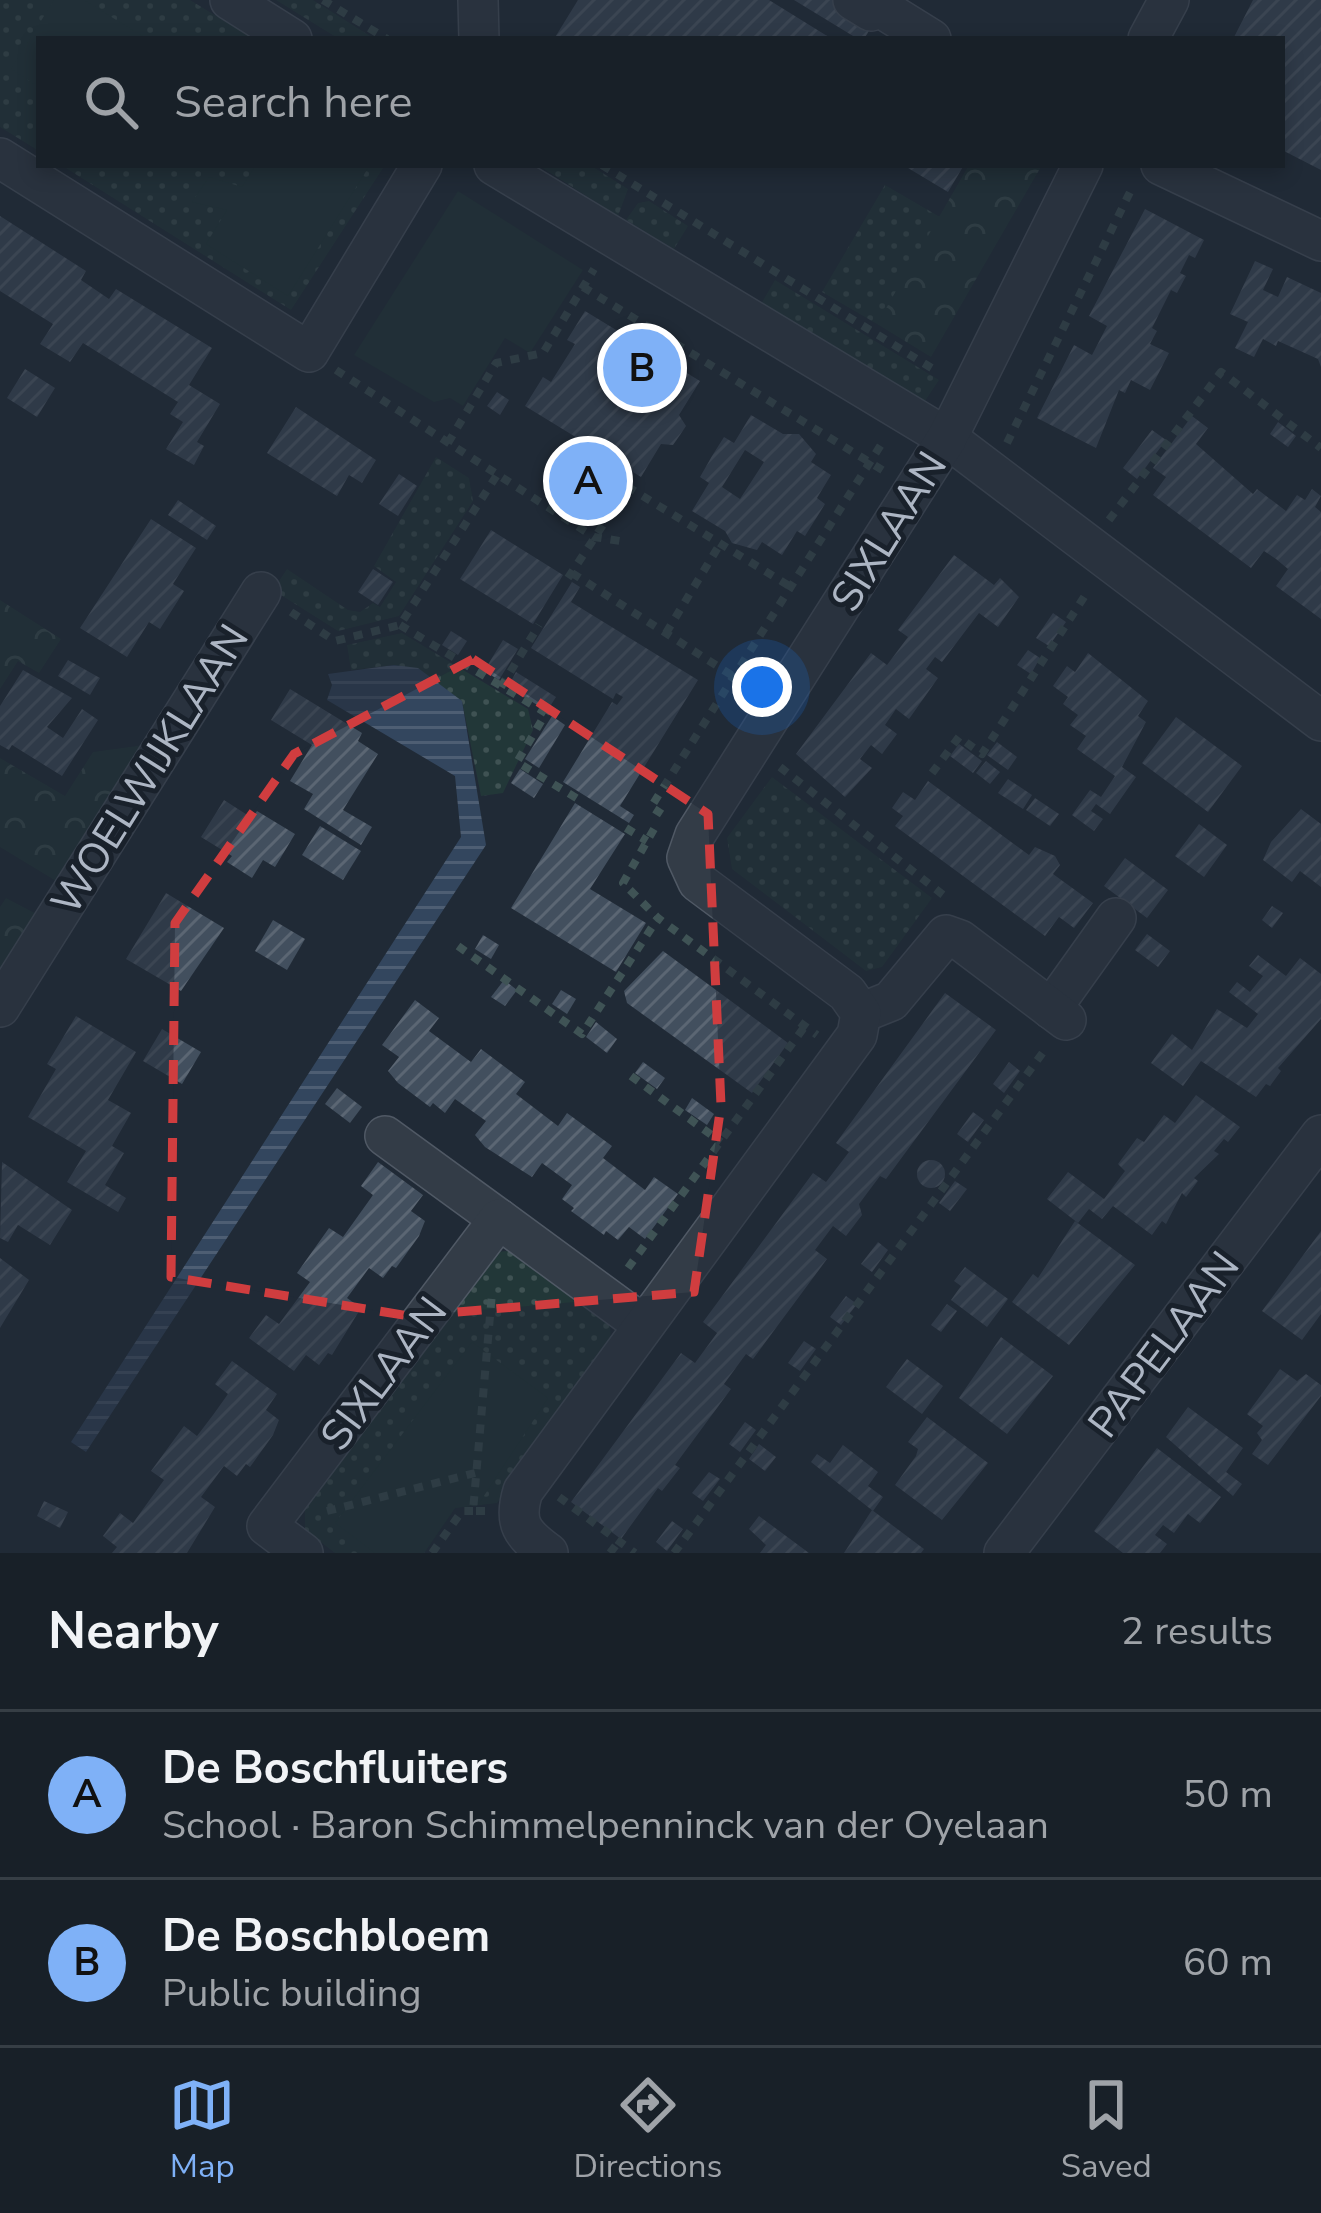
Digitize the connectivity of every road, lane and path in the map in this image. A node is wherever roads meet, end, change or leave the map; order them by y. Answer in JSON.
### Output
{"nodes":[{"id":1,"x":230,"y":0,"type":"edge"},
{"id":2,"x":323,"y":0,"type":"edge"},
{"id":3,"x":478,"y":0,"type":"edge"},
{"id":4,"x":853,"y":0,"type":"edge"},
{"id":5,"x":1169,"y":0,"type":"edge"},
{"id":6,"x":287,"y":36,"type":"edge"},
{"id":7,"x":382,"y":36,"type":"edge"},
{"id":8,"x":479,"y":36,"type":"edge"},
{"id":9,"x":926,"y":36,"type":"edge"},
{"id":10,"x":1150,"y":36,"type":"edge"},
{"id":11,"x":0,"y":158,"type":"edge"},
{"id":12,"x":420,"y":168,"type":"edge"},
{"id":13,"x":499,"y":168,"type":"edge"},
{"id":14,"x":607,"y":168,"type":"edge"},
{"id":15,"x":1082,"y":168,"type":"edge"},
{"id":16,"x":1148,"y":175,"type":"edge"},
{"id":17,"x":614,"y":237,"type":"junction"},
{"id":18,"x":1321,"y":241,"type":"edge"},
{"id":19,"x":583,"y":287,"type":"junction"},
{"id":20,"x":309,"y":352,"type":"junction"},
{"id":21,"x":972,"y":393,"type":"junction"},
{"id":22,"x":903,"y":411,"type":"junction"},
{"id":23,"x":947,"y":437,"type":"junction"},
{"id":24,"x":448,"y":443,"type":"junction"},
{"id":25,"x":1321,"y":448,"type":"edge"},
{"id":26,"x":870,"y":463,"type":"junction"},
{"id":27,"x":989,"y":470,"type":"junction"},
{"id":28,"x":497,"y":475,"type":"junction"},
{"id":29,"x":914,"y":490,"type":"junction"},
{"id":30,"x":594,"y":537,"type":"junction"},
{"id":31,"x":627,"y":542,"type":"dead end"},
{"id":32,"x":720,"y":544,"type":"junction"},
{"id":33,"x":1099,"y":553,"type":"junction"},
{"id":34,"x":791,"y":587,"type":"junction"},
{"id":35,"x":261,"y":592,"type":"joint"},
{"id":36,"x":400,"y":625,"type":"junction"},
{"id":37,"x":539,"y":626,"type":"dead end"},
{"id":38,"x":665,"y":633,"type":"junction"},
{"id":39,"x":734,"y":676,"type":"junction"},
{"id":40,"x":501,"y":687,"type":"junction"},
{"id":41,"x":778,"y":704,"type":"junction"},
{"id":42,"x":1321,"y":722,"type":"edge"},
{"id":43,"x":752,"y":746,"type":"junction"},
{"id":44,"x":932,"y":772,"type":"dead end"},
{"id":45,"x":578,"y":799,"type":"dead end"},
{"id":46,"x":662,"y":814,"type":"dead end"},
{"id":47,"x":626,"y":828,"type":"dead end"},
{"id":48,"x":647,"y":841,"type":"dead end"},
{"id":49,"x":658,"y":918,"type":"dead end"},
{"id":50,"x":1116,"y":918,"type":"dead end"},
{"id":51,"x":946,"y":935,"type":"junction"},
{"id":52,"x":458,"y":946,"type":"dead end"},
{"id":53,"x":0,"y":1006,"type":"edge"},
{"id":54,"x":860,"y":1012,"type":"junction"},
{"id":55,"x":1058,"y":1015,"type":"junction"},
{"id":56,"x":805,"y":1026,"type":"dead end"},
{"id":57,"x":631,"y":1076,"type":"dead end"},
{"id":58,"x":1321,"y":1135,"type":"edge"},
{"id":59,"x":385,"y":1136,"type":"dead end"},
{"id":60,"x":721,"y":1142,"type":"junction"},
{"id":61,"x":499,"y":1220,"type":"junction"},
{"id":62,"x":493,"y":1288,"type":"dead end"},
{"id":63,"x":606,"y":1299,"type":"junction"},
{"id":64,"x":642,"y":1324,"type":"junction"},
{"id":65,"x":476,"y":1473,"type":"junction"},
{"id":66,"x":525,"y":1496,"type":"junction"},
{"id":67,"x":472,"y":1511,"type":"junction"},
{"id":68,"x":257,"y":1540,"type":"edge"},
{"id":69,"x":619,"y":1541,"type":"junction"},
{"id":70,"x":303,"y":1553,"type":"edge"},
{"id":71,"x":432,"y":1553,"type":"edge"},
{"id":72,"x":548,"y":1553,"type":"edge"},
{"id":73,"x":610,"y":1553,"type":"edge"},
{"id":74,"x":635,"y":1553,"type":"edge"},
{"id":75,"x":674,"y":1553,"type":"edge"},
{"id":76,"x":1004,"y":1553,"type":"edge"}],
"edges":[{"from":1,"to":6,"type":"street"},
{"from":2,"to":7,"type":"path"},
{"from":3,"to":8,"type":"street"},
{"from":4,"to":9,"type":"street"},
{"from":5,"to":10,"type":"street"},
{"from":11,"to":20,"type":"street"},
{"from":12,"to":20,"type":"street"},
{"from":13,"to":17,"type":"street"},
{"from":14,"to":21,"type":"path"},
{"from":15,"to":21,"type":"street","name":"SIXLAAN"},
{"from":16,"to":18,"type":"street"},
{"from":16,"to":27,"type":"path"},
{"from":17,"to":19,"type":"path"},
{"from":17,"to":22,"type":"street"},
{"from":19,"to":24,"type":"path"},
{"from":19,"to":26,"type":"path"},
{"from":20,"to":24,"type":"path"},
{"from":21,"to":23,"type":"street","name":"SIXLAAN"},
{"from":22,"to":23,"type":"street"},
{"from":22,"to":26,"type":"path"},
{"from":23,"to":27,"type":"street"},
{"from":23,"to":29,"type":"street","name":"SIXLAAN"},
{"from":24,"to":28,"type":"path"},
{"from":25,"to":33,"type":"path"},
{"from":26,"to":29,"type":"path"},
{"from":26,"to":34,"type":"path"},
{"from":27,"to":33,"type":"street"},
{"from":28,"to":30,"type":"path"},
{"from":28,"to":36,"type":"path"},
{"from":29,"to":41,"type":"street","name":"SIXLAAN"},
{"from":30,"to":31,"type":"path"},
{"from":30,"to":32,"type":"path"},
{"from":30,"to":38,"type":"path"},
{"from":32,"to":34,"type":"path"},
{"from":32,"to":38,"type":"path"},
{"from":33,"to":42,"type":"street"},
{"from":33,"to":44,"type":"path"},
{"from":34,"to":39,"type":"path"},
{"from":35,"to":36,"type":"path"},
{"from":35,"to":53,"type":"street","name":"WOELWIJKLAAN"},
{"from":36,"to":40,"type":"path"},
{"from":37,"to":40,"type":"path"},
{"from":38,"to":39,"type":"path"},
{"from":39,"to":41,"type":"path"},
{"from":39,"to":46,"type":"path"},
{"from":40,"to":45,"type":"path"},
{"from":41,"to":43,"type":"street","name":"SIXLAAN"},
{"from":43,"to":51,"type":"path"},
{"from":43,"to":54,"type":"street","name":"SIXLAAN"},
{"from":47,"to":48,"type":"path"},
{"from":49,"to":52,"type":"path"},
{"from":50,"to":55,"type":"street"},
{"from":51,"to":54,"type":"street"},
{"from":51,"to":55,"type":"street"},
{"from":54,"to":64,"type":"street"},
{"from":55,"to":75,"type":"path"},
{"from":56,"to":60,"type":"path"},
{"from":57,"to":60,"type":"path"},
{"from":58,"to":76,"type":"street","name":"PAPELAAN"},
{"from":59,"to":61,"type":"street"},
{"from":60,"to":63,"type":"path"},
{"from":61,"to":63,"type":"street"},
{"from":61,"to":68,"type":"street","name":"SIXLAAN"},
{"from":62,"to":65,"type":"path"},
{"from":63,"to":64,"type":"street"},
{"from":64,"to":66,"type":"street"},
{"from":65,"to":67,"type":"path"},
{"from":65,"to":68,"type":"path"},
{"from":66,"to":67,"type":"path"},
{"from":66,"to":69,"type":"path"},
{"from":66,"to":72,"type":"street"},
{"from":67,"to":71,"type":"path"},
{"from":68,"to":70,"type":"street"},
{"from":69,"to":73,"type":"path"},
{"from":69,"to":74,"type":"path"}]}
